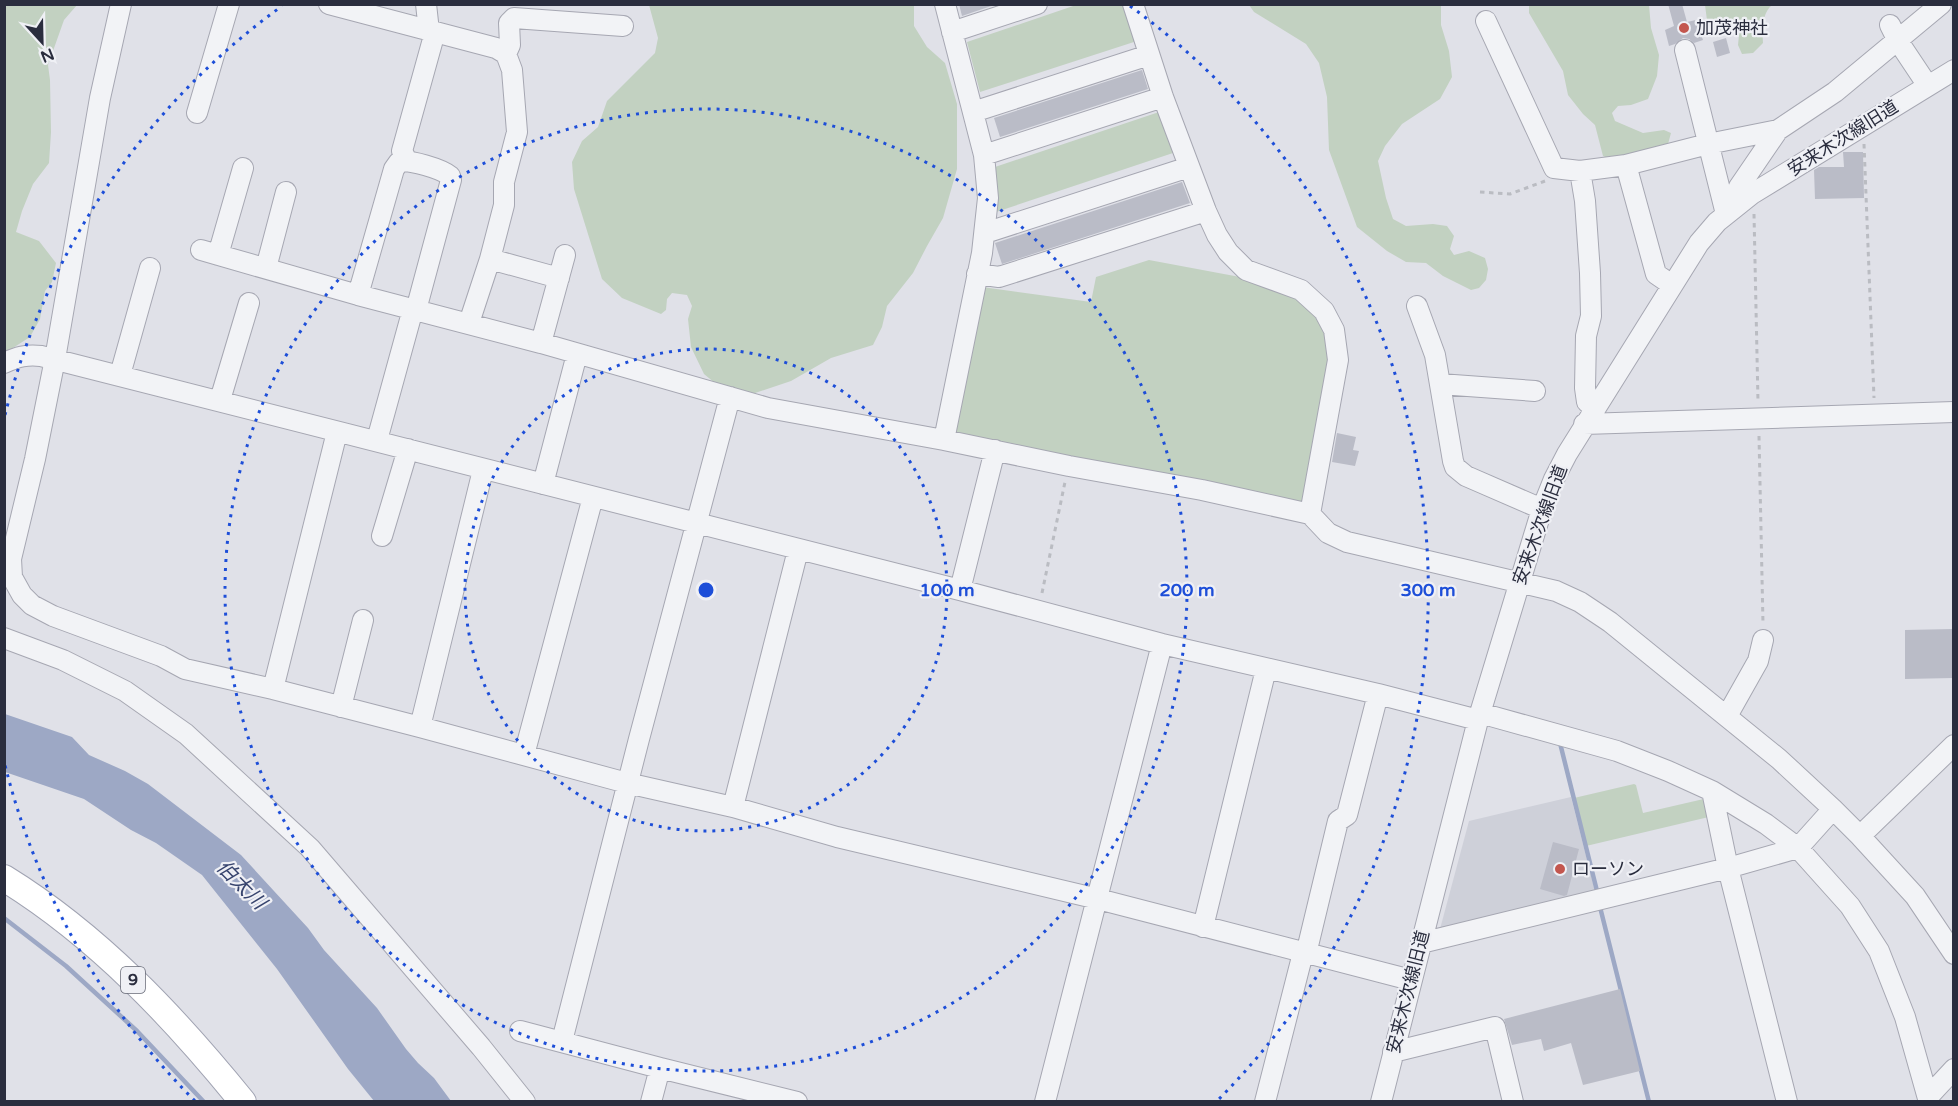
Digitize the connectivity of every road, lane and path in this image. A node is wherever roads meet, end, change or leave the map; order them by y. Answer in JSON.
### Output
{"nodes":[{"id":1,"x":121,"y":4,"type":"edge"},
{"id":2,"x":230,"y":4,"type":"edge"},
{"id":3,"x":328,"y":4,"type":"edge"},
{"id":4,"x":426,"y":4,"type":"edge"},
{"id":5,"x":945,"y":4,"type":"edge"},
{"id":6,"x":1037,"y":4,"type":"edge"},
{"id":7,"x":1133,"y":4,"type":"edge"},
{"id":8,"x":1941,"y":4,"type":"edge"},
{"id":9,"x":1486,"y":21,"type":"dead end"},
{"id":10,"x":623,"y":26,"type":"dead end"},
{"id":11,"x":432,"y":32,"type":"junction"},
{"id":12,"x":952,"y":32,"type":"junction"},
{"id":13,"x":1894,"y":33,"type":"junction"},
{"id":14,"x":1686,"y":50,"type":"dead end"},
{"id":15,"x":506,"y":54,"type":"junction"},
{"id":16,"x":1149,"y":55,"type":"junction"},
{"id":17,"x":1953,"y":70,"type":"edge"},
{"id":18,"x":1928,"y":86,"type":"junction"},
{"id":19,"x":1163,"y":97,"type":"junction"},
{"id":20,"x":973,"y":112,"type":"junction"},
{"id":21,"x":197,"y":113,"type":"dead end"},
{"id":22,"x":1863,"y":125,"type":"junction"},
{"id":23,"x":1778,"y":130,"type":"junction"},
{"id":24,"x":1708,"y":144,"type":"junction"},
{"id":25,"x":984,"y":156,"type":"junction"},
{"id":26,"x":407,"y":161,"type":"junction"},
{"id":27,"x":1626,"y":165,"type":"junction"},
{"id":28,"x":1189,"y":167,"type":"junction"},
{"id":29,"x":243,"y":168,"type":"dead end"},
{"id":30,"x":1572,"y":170,"type":"junction"},
{"id":31,"x":286,"y":192,"type":"dead end"},
{"id":32,"x":1480,"y":192,"type":"dead end"},
{"id":33,"x":1206,"y":212,"type":"junction"},
{"id":34,"x":1726,"y":214,"type":"junction"},
{"id":35,"x":985,"y":234,"type":"junction"},
{"id":36,"x":565,"y":255,"type":"dead end"},
{"id":37,"x":490,"y":259,"type":"junction"},
{"id":38,"x":150,"y":268,"type":"dead end"},
{"id":39,"x":266,"y":268,"type":"junction"},
{"id":40,"x":977,"y":274,"type":"junction"},
{"id":41,"x":559,"y":278,"type":"junction"},
{"id":42,"x":1672,"y":285,"type":"junction"},
{"id":43,"x":358,"y":295,"type":"junction"},
{"id":44,"x":249,"y":303,"type":"dead end"},
{"id":45,"x":1417,"y":306,"type":"dead end"},
{"id":46,"x":415,"y":309,"type":"junction"},
{"id":47,"x":469,"y":323,"type":"junction"},
{"id":48,"x":541,"y":343,"type":"junction"},
{"id":49,"x":577,"y":354,"type":"junction"},
{"id":50,"x":55,"y":359,"type":"junction"},
{"id":51,"x":4,"y":363,"type":"edge"},
{"id":52,"x":120,"y":375,"type":"junction"},
{"id":53,"x":1440,"y":384,"type":"junction"},
{"id":54,"x":1535,"y":391,"type":"dead end"},
{"id":55,"x":730,"y":397,"type":"junction"},
{"id":56,"x":220,"y":400,"type":"junction"},
{"id":57,"x":1953,"y":412,"type":"edge"},
{"id":58,"x":1874,"y":415,"type":"junction"},
{"id":59,"x":1589,"y":416,"type":"junction"},
{"id":60,"x":336,"y":432,"type":"junction"},
{"id":61,"x":376,"y":440,"type":"junction"},
{"id":62,"x":944,"y":440,"type":"junction"},
{"id":63,"x":408,"y":449,"type":"junction"},
{"id":64,"x":995,"y":450,"type":"junction"},
{"id":65,"x":1069,"y":466,"type":"junction"},
{"id":66,"x":483,"y":470,"type":"junction"},
{"id":67,"x":543,"y":484,"type":"junction"},
{"id":68,"x":593,"y":497,"type":"junction"},
{"id":69,"x":1542,"y":509,"type":"junction"},
{"id":70,"x":1310,"y":514,"type":"junction"},
{"id":71,"x":696,"y":523,"type":"junction"},
{"id":72,"x":382,"y":536,"type":"dead end"},
{"id":73,"x":798,"y":550,"type":"junction"},
{"id":74,"x":1519,"y":582,"type":"junction"},
{"id":75,"x":960,"y":590,"type":"junction"},
{"id":76,"x":1038,"y":611,"type":"junction"},
{"id":77,"x":363,"y":620,"type":"dead end"},
{"id":78,"x":4,"y":638,"type":"edge"},
{"id":79,"x":1763,"y":640,"type":"dead end"},
{"id":80,"x":1162,"y":644,"type":"junction"},
{"id":81,"x":1266,"y":669,"type":"junction"},
{"id":82,"x":273,"y":689,"type":"junction"},
{"id":83,"x":1378,"y":694,"type":"junction"},
{"id":84,"x":341,"y":707,"type":"junction"},
{"id":85,"x":1727,"y":716,"type":"junction"},
{"id":86,"x":1479,"y":717,"type":"junction"},
{"id":87,"x":420,"y":727,"type":"junction"},
{"id":88,"x":1953,"y":745,"type":"edge"},
{"id":89,"x":524,"y":755,"type":"junction"},
{"id":90,"x":627,"y":783,"type":"junction"},
{"id":91,"x":1712,"y":791,"type":"junction"},
{"id":92,"x":733,"y":807,"type":"junction"},
{"id":93,"x":1833,"y":809,"type":"junction"},
{"id":94,"x":1860,"y":836,"type":"junction"},
{"id":95,"x":1798,"y":848,"type":"junction"},
{"id":96,"x":1728,"y":868,"type":"junction"},
{"id":97,"x":4,"y":878,"type":"edge"},
{"id":98,"x":1098,"y":899,"type":"junction"},
{"id":99,"x":1203,"y":927,"type":"junction"},
{"id":100,"x":1420,"y":943,"type":"junction"},
{"id":101,"x":1304,"y":954,"type":"junction"},
{"id":102,"x":1953,"y":954,"type":"edge"},
{"id":103,"x":1411,"y":980,"type":"junction"},
{"id":104,"x":520,"y":1030,"type":"dead end"},
{"id":105,"x":562,"y":1041,"type":"junction"},
{"id":106,"x":1393,"y":1053,"type":"junction"},
{"id":107,"x":660,"y":1068,"type":"junction"},
{"id":108,"x":1953,"y":1069,"type":"edge"},
{"id":109,"x":1928,"y":1099,"type":"edge"},
{"id":110,"x":243,"y":1101,"type":"edge"},
{"id":111,"x":525,"y":1101,"type":"edge"},
{"id":112,"x":651,"y":1101,"type":"edge"},
{"id":113,"x":797,"y":1101,"type":"edge"},
{"id":114,"x":1046,"y":1101,"type":"edge"},
{"id":115,"x":1265,"y":1101,"type":"edge"},
{"id":116,"x":1382,"y":1101,"type":"edge"},
{"id":117,"x":1513,"y":1101,"type":"edge"},
{"id":118,"x":1787,"y":1101,"type":"edge"}],
"edges":[{"from":1,"to":50,"type":"street"},
{"from":2,"to":21,"type":"street"},
{"from":3,"to":11,"type":"street"},
{"from":4,"to":11,"type":"street"},
{"from":5,"to":12,"type":"street"},
{"from":6,"to":12,"type":"street"},
{"from":7,"to":16,"type":"street"},
{"from":8,"to":13,"type":"street"},
{"from":9,"to":30,"type":"street"},
{"from":10,"to":15,"type":"street"},
{"from":11,"to":15,"type":"street"},
{"from":11,"to":26,"type":"street"},
{"from":12,"to":20,"type":"street"},
{"from":13,"to":18,"type":"street"},
{"from":13,"to":23,"type":"street"},
{"from":14,"to":24,"type":"street"},
{"from":15,"to":37,"type":"street"},
{"from":16,"to":19,"type":"street"},
{"from":16,"to":20,"type":"street"},
{"from":17,"to":18,"type":"street","name":"安来木次線旧道"},
{"from":18,"to":22,"type":"street","name":"安来木次線旧道"},
{"from":19,"to":25,"type":"street"},
{"from":19,"to":28,"type":"street"},
{"from":20,"to":25,"type":"street"},
{"from":22,"to":34,"type":"street","name":"安来木次線旧道"},
{"from":22,"to":58,"type":"path"},
{"from":23,"to":24,"type":"street"},
{"from":23,"to":34,"type":"street"},
{"from":24,"to":27,"type":"street"},
{"from":24,"to":34,"type":"street"},
{"from":25,"to":35,"type":"street"},
{"from":26,"to":43,"type":"street"},
{"from":26,"to":46,"type":"street"},
{"from":27,"to":30,"type":"street"},
{"from":27,"to":42,"type":"street"},
{"from":28,"to":33,"type":"street"},
{"from":28,"to":35,"type":"street"},
{"from":29,"to":39,"type":"street"},
{"from":30,"to":32,"type":"path"},
{"from":30,"to":59,"type":"street"},
{"from":31,"to":39,"type":"street"},
{"from":33,"to":40,"type":"street"},
{"from":33,"to":70,"type":"street"},
{"from":34,"to":42,"type":"street","name":"安来木次線旧道"},
{"from":35,"to":40,"type":"street"},
{"from":36,"to":41,"type":"street"},
{"from":37,"to":41,"type":"street"},
{"from":37,"to":47,"type":"street"},
{"from":38,"to":52,"type":"street"},
{"from":39,"to":43,"type":"street"},
{"from":40,"to":62,"type":"street"},
{"from":41,"to":48,"type":"street"},
{"from":42,"to":59,"type":"street","name":"安来木次線旧道"},
{"from":43,"to":46,"type":"street"},
{"from":44,"to":56,"type":"street"},
{"from":45,"to":53,"type":"street"},
{"from":46,"to":47,"type":"street"},
{"from":46,"to":61,"type":"street"},
{"from":47,"to":48,"type":"street"},
{"from":48,"to":49,"type":"street"},
{"from":49,"to":55,"type":"street"},
{"from":49,"to":67,"type":"street"},
{"from":50,"to":51,"type":"street"},
{"from":50,"to":52,"type":"street"},
{"from":50,"to":82,"type":"street"},
{"from":52,"to":56,"type":"street"},
{"from":53,"to":54,"type":"street"},
{"from":53,"to":69,"type":"street"},
{"from":55,"to":62,"type":"street"},
{"from":55,"to":71,"type":"street"},
{"from":56,"to":60,"type":"street"},
{"from":57,"to":58,"type":"street"},
{"from":58,"to":59,"type":"street"},
{"from":59,"to":69,"type":"street","name":"安来木次線旧道"},
{"from":60,"to":61,"type":"street"},
{"from":60,"to":82,"type":"street"},
{"from":61,"to":63,"type":"street"},
{"from":62,"to":64,"type":"street"},
{"from":63,"to":66,"type":"street"},
{"from":63,"to":72,"type":"street"},
{"from":64,"to":65,"type":"street"},
{"from":64,"to":75,"type":"street"},
{"from":65,"to":70,"type":"street"},
{"from":65,"to":76,"type":"path"},
{"from":66,"to":67,"type":"street"},
{"from":66,"to":87,"type":"street"},
{"from":67,"to":68,"type":"street"},
{"from":68,"to":71,"type":"street"},
{"from":68,"to":89,"type":"street"},
{"from":69,"to":74,"type":"street","name":"安来木次線旧道"},
{"from":70,"to":74,"type":"street"},
{"from":71,"to":73,"type":"street"},
{"from":71,"to":90,"type":"street"},
{"from":73,"to":75,"type":"street"},
{"from":73,"to":92,"type":"street"},
{"from":74,"to":85,"type":"street"},
{"from":74,"to":86,"type":"street","name":"安来木次線旧道"},
{"from":75,"to":76,"type":"street"},
{"from":76,"to":80,"type":"street"},
{"from":77,"to":84,"type":"street"},
{"from":78,"to":111,"type":"street"},
{"from":79,"to":85,"type":"street"},
{"from":80,"to":81,"type":"street"},
{"from":80,"to":98,"type":"street"},
{"from":81,"to":83,"type":"street"},
{"from":81,"to":99,"type":"street"},
{"from":82,"to":84,"type":"street"},
{"from":83,"to":86,"type":"street"},
{"from":83,"to":101,"type":"street"},
{"from":84,"to":87,"type":"street"},
{"from":85,"to":93,"type":"street"},
{"from":86,"to":91,"type":"street"},
{"from":86,"to":100,"type":"street","name":"安来木次線旧道"},
{"from":87,"to":89,"type":"street"},
{"from":88,"to":94,"type":"street"},
{"from":89,"to":90,"type":"street"},
{"from":90,"to":92,"type":"street"},
{"from":90,"to":105,"type":"street"},
{"from":91,"to":95,"type":"street"},
{"from":91,"to":96,"type":"street"},
{"from":92,"to":98,"type":"street"},
{"from":93,"to":94,"type":"street"},
{"from":93,"to":95,"type":"street"},
{"from":94,"to":102,"type":"street"},
{"from":95,"to":96,"type":"street"},
{"from":95,"to":109,"type":"street"},
{"from":96,"to":100,"type":"street"},
{"from":96,"to":118,"type":"street"},
{"from":97,"to":110,"type":"main road","number":"9"},
{"from":98,"to":99,"type":"street"},
{"from":98,"to":114,"type":"street"},
{"from":99,"to":101,"type":"street"},
{"from":100,"to":103,"type":"street","name":"安来木次線旧道"},
{"from":101,"to":103,"type":"street"},
{"from":101,"to":115,"type":"street"},
{"from":103,"to":106,"type":"street","name":"安来木次線旧道"},
{"from":104,"to":105,"type":"street"},
{"from":105,"to":107,"type":"street"},
{"from":106,"to":116,"type":"street","name":"安来木次線旧道"},
{"from":106,"to":117,"type":"street"},
{"from":107,"to":112,"type":"street"},
{"from":107,"to":113,"type":"street"},
{"from":108,"to":109,"type":"street"}]}
